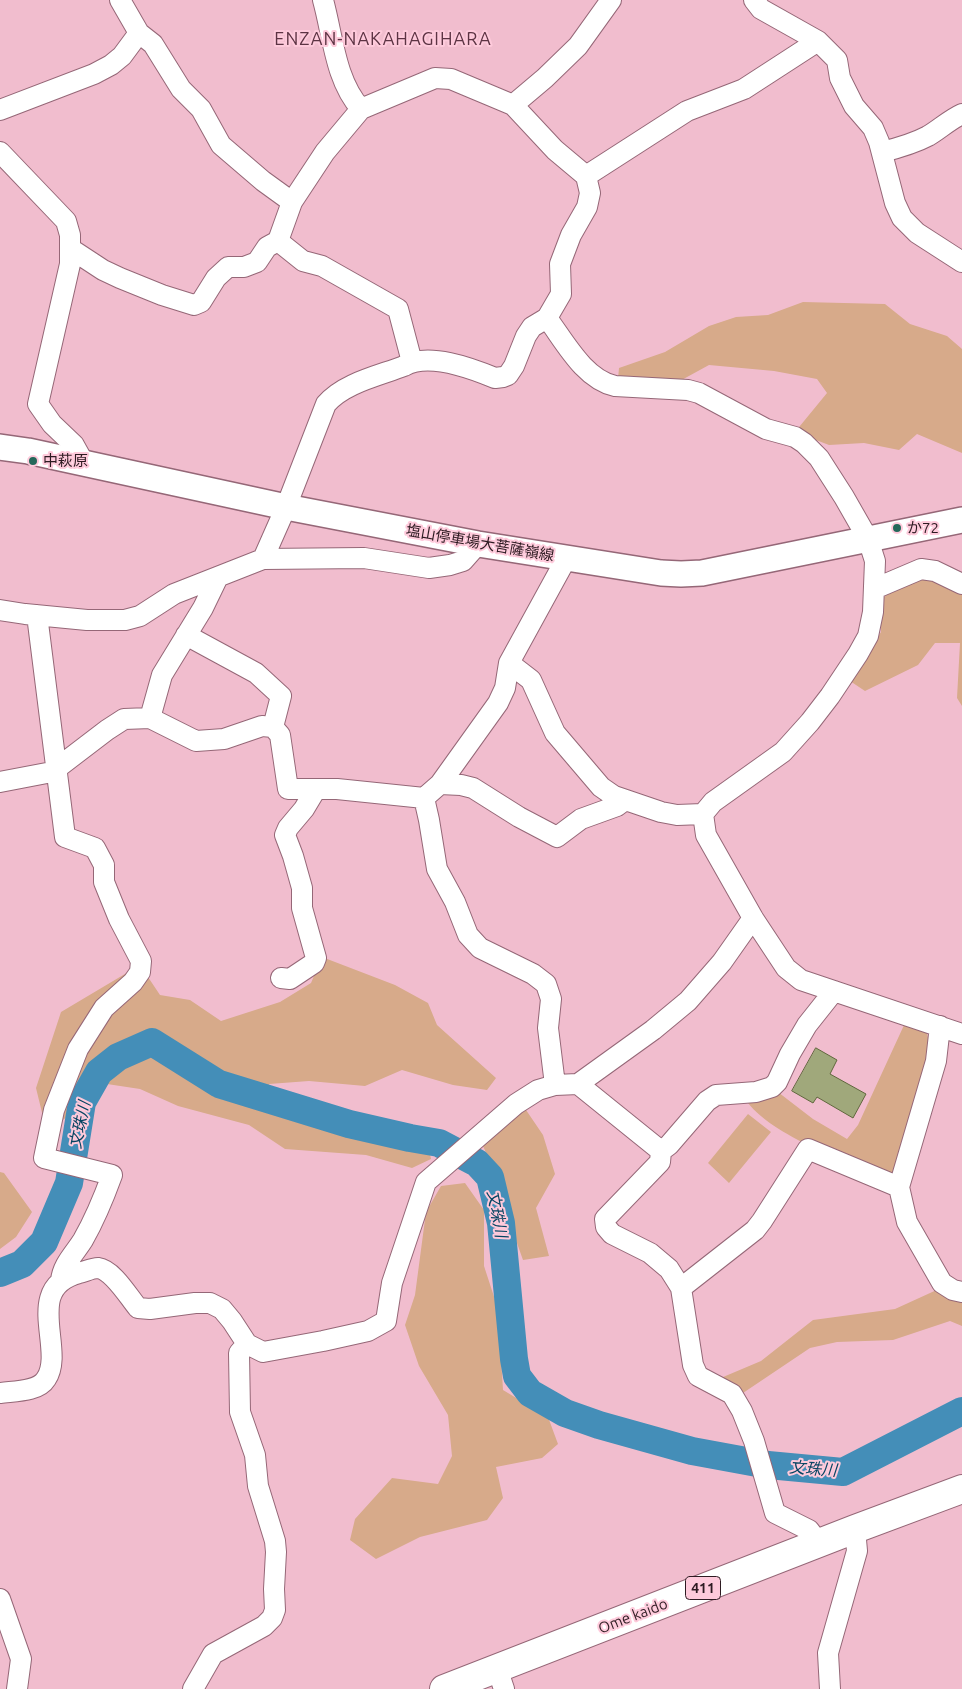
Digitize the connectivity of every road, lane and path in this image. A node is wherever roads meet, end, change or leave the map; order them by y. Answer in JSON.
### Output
{"nodes":[{"id":1,"x":120,"y":0,"type":"edge"},
{"id":2,"x":323,"y":0,"type":"edge"},
{"id":3,"x":611,"y":0,"type":"edge"},
{"id":4,"x":754,"y":0,"type":"edge"},
{"id":5,"x":139,"y":33,"type":"junction"},
{"id":6,"x":818,"y":41,"type":"junction"},
{"id":7,"x":513,"y":105,"type":"junction"},
{"id":8,"x":361,"y":109,"type":"junction"},
{"id":9,"x":0,"y":110,"type":"edge"},
{"id":10,"x":962,"y":114,"type":"edge"},
{"id":11,"x":0,"y":152,"type":"edge"},
{"id":12,"x":882,"y":152,"type":"junction"},
{"id":13,"x":586,"y":176,"type":"junction"},
{"id":14,"x":292,"y":202,"type":"junction"},
{"id":15,"x":278,"y":241,"type":"junction"},
{"id":16,"x":71,"y":249,"type":"junction"},
{"id":17,"x":962,"y":262,"type":"edge"},
{"id":18,"x":547,"y":318,"type":"junction"},
{"id":19,"x":412,"y":362,"type":"junction"},
{"id":20,"x":0,"y":447,"type":"edge"},
{"id":21,"x":84,"y":463,"type":"junction"},
{"id":22,"x":286,"y":507,"type":"junction"},
{"id":23,"x":962,"y":520,"type":"edge"},
{"id":24,"x":868,"y":539,"type":"junction"},
{"id":25,"x":478,"y":544,"type":"junction"},
{"id":26,"x":262,"y":559,"type":"junction"},
{"id":27,"x":566,"y":559,"type":"junction"},
{"id":28,"x":218,"y":577,"type":"junction"},
{"id":29,"x":962,"y":584,"type":"edge"},
{"id":30,"x":874,"y":589,"type":"junction"},
{"id":31,"x":0,"y":610,"type":"edge"},
{"id":32,"x":37,"y":615,"type":"junction"},
{"id":33,"x":186,"y":635,"type":"junction"},
{"id":34,"x":509,"y":663,"type":"junction"},
{"id":35,"x":150,"y":718,"type":"junction"},
{"id":36,"x":273,"y":726,"type":"junction"},
{"id":37,"x":56,"y":768,"type":"junction"},
{"id":38,"x":0,"y":782,"type":"edge"},
{"id":39,"x":440,"y":784,"type":"junction"},
{"id":40,"x":316,"y":789,"type":"junction"},
{"id":41,"x":424,"y":798,"type":"junction"},
{"id":42,"x":625,"y":800,"type":"junction"},
{"id":43,"x":703,"y":814,"type":"junction"},
{"id":44,"x":753,"y":918,"type":"junction"},
{"id":45,"x":281,"y":978,"type":"dead end"},
{"id":46,"x":834,"y":991,"type":"junction"},
{"id":47,"x":940,"y":1026,"type":"junction"},
{"id":48,"x":962,"y":1034,"type":"edge"},
{"id":49,"x":578,"y":1084,"type":"junction"},
{"id":50,"x":554,"y":1085,"type":"junction"},
{"id":51,"x":661,"y":1151,"type":"junction"},
{"id":52,"x":899,"y":1187,"type":"junction"},
{"id":53,"x":61,"y":1281,"type":"junction"},
{"id":54,"x":681,"y":1288,"type":"junction"},
{"id":55,"x":962,"y":1292,"type":"edge"},
{"id":56,"x":247,"y":1344,"type":"junction"},
{"id":57,"x":0,"y":1393,"type":"edge"},
{"id":58,"x":962,"y":1489,"type":"edge"},
{"id":59,"x":855,"y":1529,"type":"junction"},
{"id":60,"x":819,"y":1543,"type":"junction"},
{"id":61,"x":0,"y":1599,"type":"edge"},
{"id":62,"x":4,"y":1622,"type":"edge"},
{"id":63,"x":500,"y":1679,"type":"edge"},
{"id":64,"x":17,"y":1689,"type":"edge"},
{"id":65,"x":193,"y":1689,"type":"edge"},
{"id":66,"x":444,"y":1689,"type":"edge"},
{"id":67,"x":830,"y":1689,"type":"edge"}],
"edges":[{"from":1,"to":5,"type":"street"},
{"from":2,"to":8,"type":"street"},
{"from":3,"to":7,"type":"street"},
{"from":4,"to":6,"type":"street"},
{"from":5,"to":9,"type":"street"},
{"from":5,"to":14,"type":"street"},
{"from":6,"to":12,"type":"street"},
{"from":6,"to":13,"type":"street"},
{"from":7,"to":8,"type":"street"},
{"from":7,"to":13,"type":"street"},
{"from":8,"to":14,"type":"street"},
{"from":10,"to":12,"type":"street"},
{"from":11,"to":16,"type":"street"},
{"from":12,"to":17,"type":"street"},
{"from":13,"to":18,"type":"street"},
{"from":14,"to":15,"type":"street"},
{"from":15,"to":16,"type":"street"},
{"from":15,"to":19,"type":"street"},
{"from":16,"to":21,"type":"street"},
{"from":18,"to":19,"type":"street"},
{"from":18,"to":24,"type":"street"},
{"from":19,"to":22,"type":"street"},
{"from":20,"to":21,"type":"main road","name":"塩山停車場大菩薩嶺線"},
{"from":21,"to":22,"type":"main road","name":"塩山停車場大菩薩嶺線"},
{"from":22,"to":25,"type":"main road","name":"塩山停車場大菩薩嶺線"},
{"from":22,"to":26,"type":"street"},
{"from":23,"to":24,"type":"main road","name":"塩山停車場大菩薩嶺線"},
{"from":24,"to":27,"type":"main road","name":"塩山停車場大菩薩嶺線"},
{"from":24,"to":30,"type":"street"},
{"from":25,"to":26,"type":"street"},
{"from":25,"to":27,"type":"main road","name":"塩山停車場大菩薩嶺線"},
{"from":26,"to":28,"type":"street"},
{"from":27,"to":34,"type":"street"},
{"from":28,"to":32,"type":"street"},
{"from":28,"to":33,"type":"street"},
{"from":29,"to":30,"type":"street"},
{"from":30,"to":43,"type":"street"},
{"from":31,"to":32,"type":"street"},
{"from":32,"to":37,"type":"street"},
{"from":33,"to":35,"type":"street"},
{"from":33,"to":36,"type":"street"},
{"from":34,"to":39,"type":"street"},
{"from":34,"to":42,"type":"street"},
{"from":35,"to":36,"type":"street"},
{"from":35,"to":37,"type":"street"},
{"from":36,"to":40,"type":"street"},
{"from":37,"to":38,"type":"street"},
{"from":37,"to":53,"type":"street"},
{"from":39,"to":41,"type":"street"},
{"from":39,"to":42,"type":"street"},
{"from":40,"to":41,"type":"street"},
{"from":40,"to":45,"type":"street"},
{"from":41,"to":50,"type":"street"},
{"from":42,"to":43,"type":"street"},
{"from":43,"to":44,"type":"street"},
{"from":44,"to":46,"type":"street"},
{"from":44,"to":49,"type":"street"},
{"from":46,"to":47,"type":"street"},
{"from":46,"to":51,"type":"street"},
{"from":47,"to":48,"type":"street"},
{"from":47,"to":52,"type":"street"},
{"from":49,"to":50,"type":"street"},
{"from":49,"to":51,"type":"street"},
{"from":50,"to":56,"type":"street"},
{"from":51,"to":54,"type":"street"},
{"from":52,"to":54,"type":"street"},
{"from":52,"to":55,"type":"street"},
{"from":53,"to":56,"type":"street"},
{"from":53,"to":57,"type":"street"},
{"from":54,"to":60,"type":"street"},
{"from":56,"to":65,"type":"street"},
{"from":58,"to":59,"type":"highway","name":"Ome kaido","number":"411"},
{"from":59,"to":60,"type":"highway","name":"Ome kaido","number":"411"},
{"from":59,"to":67,"type":"street"},
{"from":60,"to":63,"type":"highway","name":"Ome kaido","number":"411"},
{"from":61,"to":62,"type":"street"},
{"from":62,"to":64,"type":"street"},
{"from":63,"to":66,"type":"highway","name":"Ome kaido","number":"411"}]}
